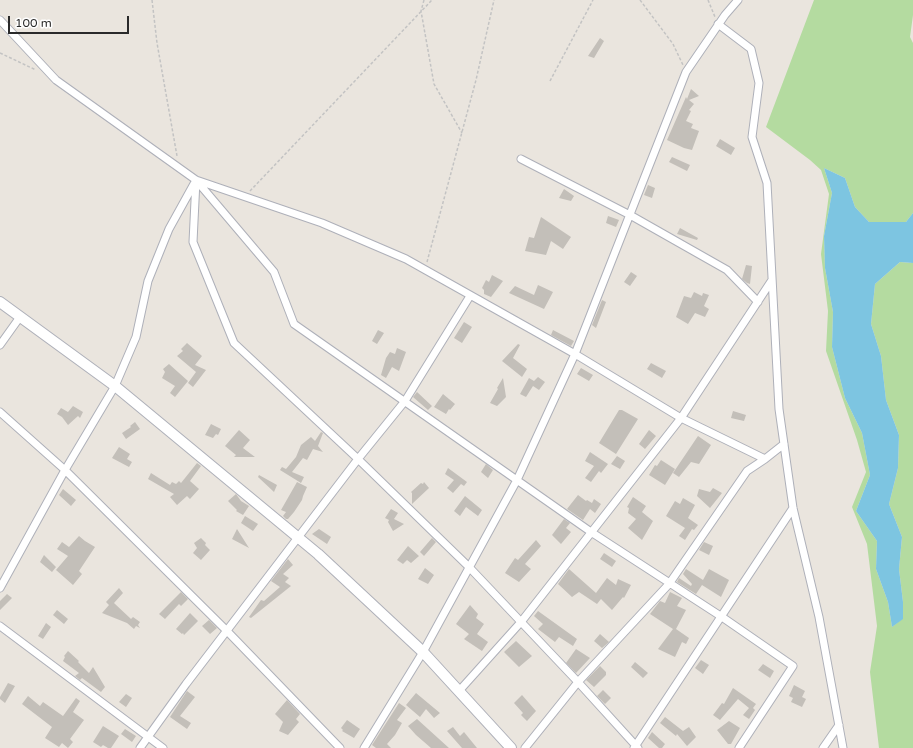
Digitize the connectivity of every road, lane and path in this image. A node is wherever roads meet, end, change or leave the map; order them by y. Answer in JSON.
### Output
{"nodes":[{"id":1,"x":152,"y":0,"type":"edge"},
{"id":2,"x":424,"y":0,"type":"edge"},
{"id":3,"x":432,"y":0,"type":"edge"},
{"id":4,"x":494,"y":0,"type":"edge"},
{"id":5,"x":593,"y":0,"type":"edge"},
{"id":6,"x":640,"y":0,"type":"edge"},
{"id":7,"x":708,"y":0,"type":"edge"},
{"id":8,"x":738,"y":0,"type":"edge"},
{"id":9,"x":421,"y":10,"type":"junction"},
{"id":10,"x":0,"y":20,"type":"edge"},
{"id":11,"x":718,"y":24,"type":"junction"},
{"id":12,"x":0,"y":53,"type":"edge"},
{"id":13,"x":686,"y":72,"type":"junction"},
{"id":14,"x":42,"y":73,"type":"dead end"},
{"id":15,"x":550,"y":81,"type":"dead end"},
{"id":16,"x":462,"y":133,"type":"junction"},
{"id":17,"x":521,"y":159,"type":"dead end"},
{"id":18,"x":179,"y":168,"type":"junction"},
{"id":19,"x":196,"y":180,"type":"junction"},
{"id":20,"x":244,"y":196,"type":"junction"},
{"id":21,"x":630,"y":215,"type":"junction"},
{"id":22,"x":425,"y":270,"type":"junction"},
{"id":23,"x":772,"y":280,"type":"junction"},
{"id":24,"x":470,"y":296,"type":"junction"},
{"id":25,"x":0,"y":302,"type":"edge"},
{"id":26,"x":758,"y":302,"type":"junction"},
{"id":27,"x":20,"y":317,"type":"junction"},
{"id":28,"x":0,"y":345,"type":"edge"},
{"id":29,"x":575,"y":354,"type":"junction"},
{"id":30,"x":115,"y":386,"type":"junction"},
{"id":31,"x":404,"y":401,"type":"junction"},
{"id":32,"x":0,"y":412,"type":"edge"},
{"id":33,"x":681,"y":418,"type":"junction"},
{"id":34,"x":784,"y":444,"type":"junction"},
{"id":35,"x":358,"y":459,"type":"junction"},
{"id":36,"x":764,"y":459,"type":"junction"},
{"id":37,"x":65,"y":470,"type":"junction"},
{"id":38,"x":517,"y":480,"type":"junction"},
{"id":39,"x":793,"y":508,"type":"junction"},
{"id":40,"x":591,"y":532,"type":"junction"},
{"id":41,"x":299,"y":538,"type":"junction"},
{"id":42,"x":469,"y":567,"type":"junction"},
{"id":43,"x":669,"y":584,"type":"junction"},
{"id":44,"x":0,"y":588,"type":"edge"},
{"id":45,"x":722,"y":617,"type":"junction"},
{"id":46,"x":521,"y":622,"type":"junction"},
{"id":47,"x":0,"y":626,"type":"edge"},
{"id":48,"x":227,"y":631,"type":"junction"},
{"id":49,"x":423,"y":652,"type":"junction"},
{"id":50,"x":578,"y":682,"type":"junction"},
{"id":51,"x":459,"y":691,"type":"junction"},
{"id":52,"x":839,"y":725,"type":"junction"},
{"id":53,"x":148,"y":737,"type":"junction"},
{"id":54,"x":636,"y":747,"type":"edge"},
{"id":55,"x":140,"y":748,"type":"edge"},
{"id":56,"x":163,"y":748,"type":"edge"},
{"id":57,"x":340,"y":748,"type":"edge"},
{"id":58,"x":364,"y":748,"type":"edge"},
{"id":59,"x":511,"y":748,"type":"edge"},
{"id":60,"x":525,"y":748,"type":"edge"},
{"id":61,"x":740,"y":748,"type":"edge"},
{"id":62,"x":823,"y":748,"type":"edge"},
{"id":63,"x":843,"y":748,"type":"edge"}],
"edges":[{"from":1,"to":18,"type":"path"},
{"from":2,"to":9,"type":"path"},
{"from":3,"to":9,"type":"path"},
{"from":4,"to":16,"type":"path"},
{"from":5,"to":15,"type":"path"},
{"from":6,"to":13,"type":"path"},
{"from":7,"to":11,"type":"path"},
{"from":8,"to":11,"type":"street"},
{"from":9,"to":16,"type":"path"},
{"from":9,"to":20,"type":"path"},
{"from":10,"to":18,"type":"street"},
{"from":11,"to":13,"type":"street"},
{"from":11,"to":23,"type":"street"},
{"from":12,"to":14,"type":"path"},
{"from":13,"to":21,"type":"street"},
{"from":16,"to":22,"type":"path"},
{"from":17,"to":21,"type":"street"},
{"from":18,"to":19,"type":"street"},
{"from":19,"to":20,"type":"street"},
{"from":19,"to":30,"type":"street"},
{"from":19,"to":31,"type":"street"},
{"from":19,"to":35,"type":"street"},
{"from":20,"to":22,"type":"street"},
{"from":21,"to":26,"type":"street"},
{"from":21,"to":29,"type":"street"},
{"from":22,"to":24,"type":"street"},
{"from":23,"to":26,"type":"street"},
{"from":23,"to":34,"type":"street"},
{"from":24,"to":29,"type":"street"},
{"from":24,"to":31,"type":"street"},
{"from":25,"to":27,"type":"main road"},
{"from":26,"to":33,"type":"street"},
{"from":27,"to":28,"type":"street"},
{"from":27,"to":30,"type":"main road"},
{"from":29,"to":33,"type":"street"},
{"from":29,"to":38,"type":"street"},
{"from":30,"to":37,"type":"street"},
{"from":30,"to":41,"type":"main road"},
{"from":31,"to":35,"type":"street"},
{"from":31,"to":38,"type":"street"},
{"from":32,"to":37,"type":"street"},
{"from":33,"to":36,"type":"street"},
{"from":33,"to":40,"type":"street"},
{"from":34,"to":36,"type":"street"},
{"from":34,"to":39,"type":"street"},
{"from":35,"to":41,"type":"street"},
{"from":35,"to":42,"type":"street"},
{"from":36,"to":43,"type":"street"},
{"from":37,"to":44,"type":"street"},
{"from":37,"to":48,"type":"street"},
{"from":38,"to":40,"type":"street"},
{"from":38,"to":42,"type":"street"},
{"from":39,"to":45,"type":"street"},
{"from":39,"to":52,"type":"street"},
{"from":40,"to":43,"type":"street"},
{"from":40,"to":46,"type":"street"},
{"from":41,"to":48,"type":"street"},
{"from":41,"to":49,"type":"main road"},
{"from":42,"to":46,"type":"street"},
{"from":42,"to":49,"type":"street"},
{"from":43,"to":45,"type":"street"},
{"from":43,"to":50,"type":"street"},
{"from":45,"to":54,"type":"street"},
{"from":45,"to":61,"type":"street"},
{"from":46,"to":50,"type":"street"},
{"from":46,"to":51,"type":"street"},
{"from":47,"to":53,"type":"street"},
{"from":48,"to":53,"type":"street"},
{"from":48,"to":57,"type":"street"},
{"from":49,"to":51,"type":"main road"},
{"from":49,"to":58,"type":"street"},
{"from":50,"to":54,"type":"street"},
{"from":50,"to":60,"type":"street"},
{"from":51,"to":59,"type":"main road"},
{"from":52,"to":62,"type":"street"},
{"from":52,"to":63,"type":"street"},
{"from":53,"to":55,"type":"street"},
{"from":53,"to":56,"type":"street"}]}
